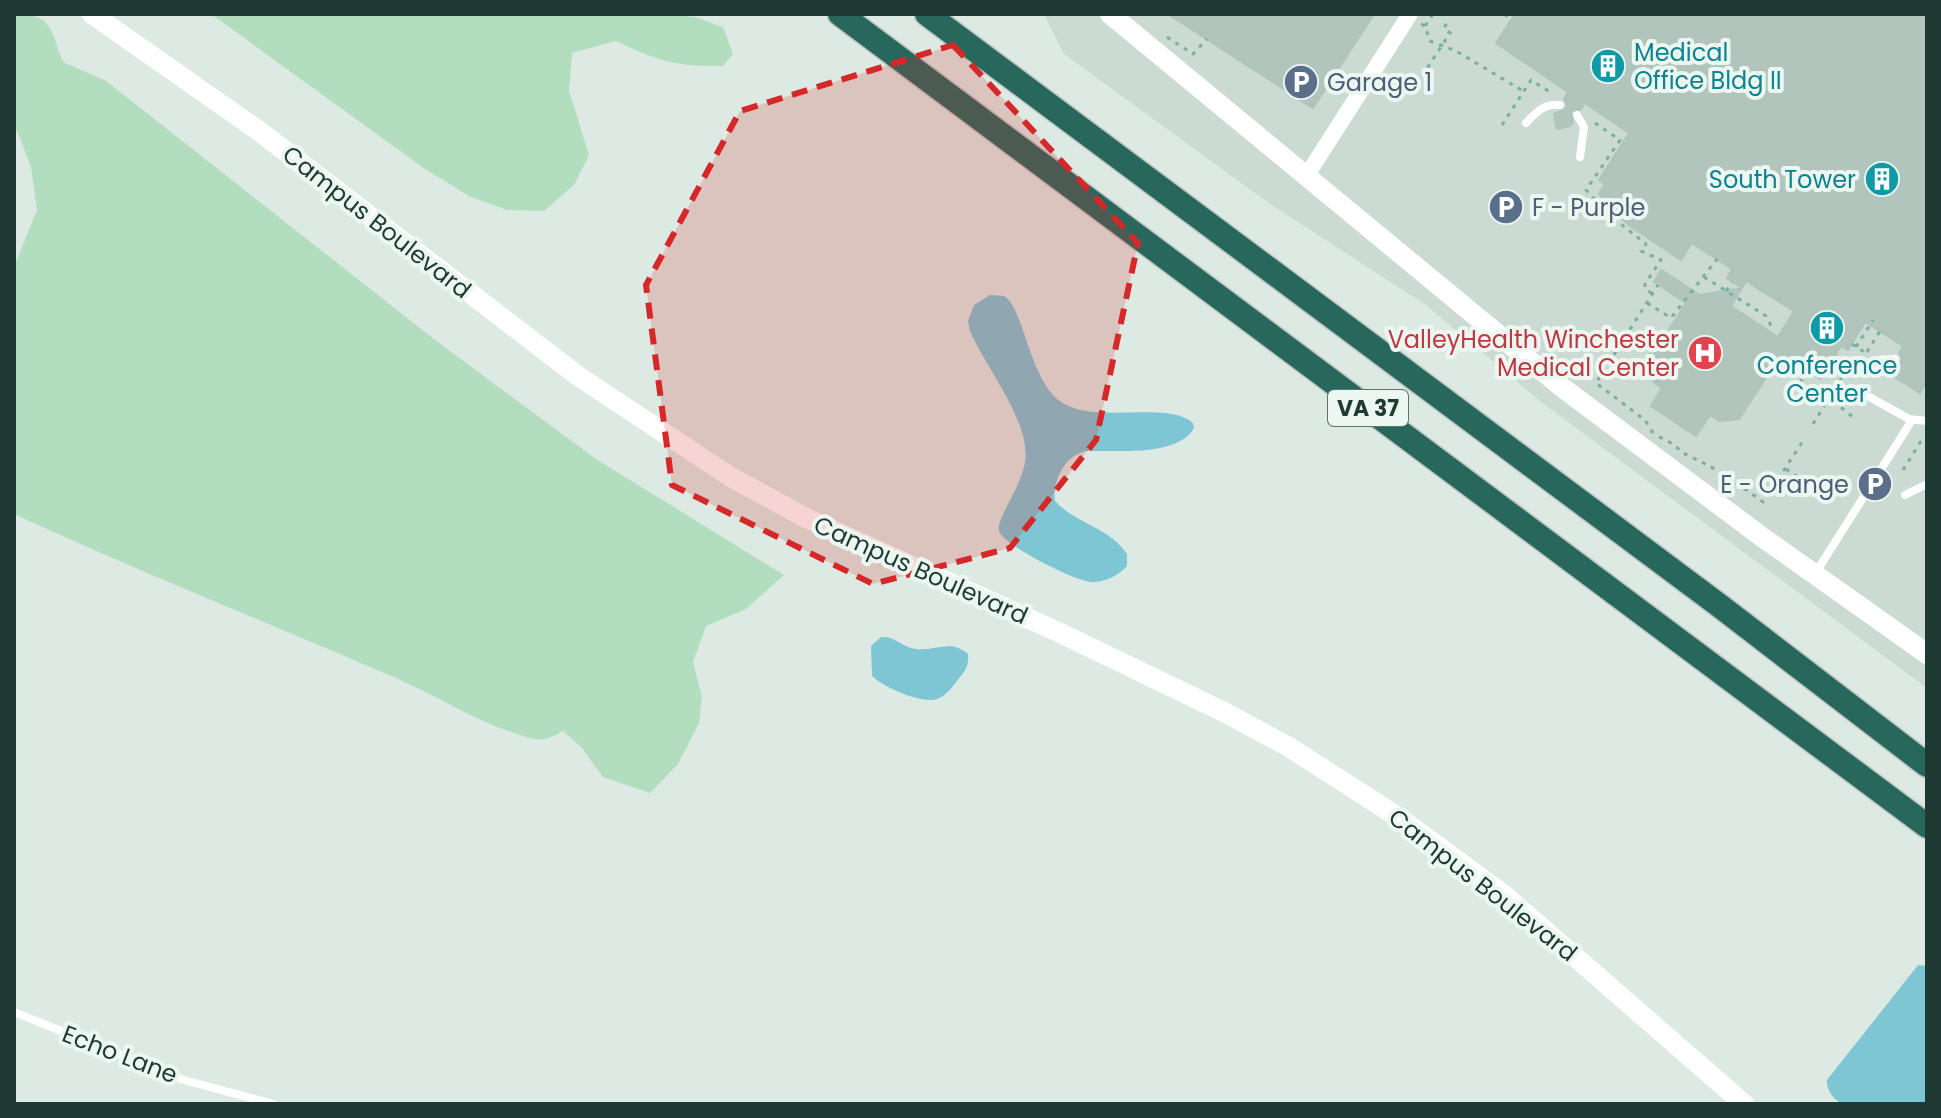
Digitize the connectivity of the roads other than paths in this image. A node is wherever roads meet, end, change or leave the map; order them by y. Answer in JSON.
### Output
{"nodes":[{"id":1,"x":840,"y":14,"type":"edge"},
{"id":2,"x":927,"y":14,"type":"edge"},
{"id":3,"x":1110,"y":14,"type":"edge"},
{"id":4,"x":1410,"y":14,"type":"edge"},
{"id":5,"x":93,"y":16,"type":"edge"},
{"id":6,"x":1561,"y":103,"type":"road end"},
{"id":7,"x":1577,"y":115,"type":"dead end"},
{"id":8,"x":1526,"y":123,"type":"dead end"},
{"id":9,"x":1580,"y":157,"type":"dead end"},
{"id":10,"x":1307,"y":175,"type":"junction"},
{"id":11,"x":1895,"y":359,"type":"dead end"},
{"id":12,"x":1876,"y":360,"type":"dead end"},
{"id":13,"x":1864,"y":394,"type":"dead end"},
{"id":14,"x":1912,"y":420,"type":"junction"},
{"id":15,"x":1927,"y":421,"type":"edge"},
{"id":16,"x":1927,"y":484,"type":"edge"},
{"id":17,"x":1905,"y":495,"type":"dead end"},
{"id":18,"x":1814,"y":575,"type":"junction"},
{"id":19,"x":1927,"y":654,"type":"edge"},
{"id":20,"x":1836,"y":693,"type":"junction"},
{"id":21,"x":1927,"y":753,"type":"edge"},
{"id":22,"x":1927,"y":765,"type":"edge"},
{"id":23,"x":1927,"y":828,"type":"edge"},
{"id":24,"x":14,"y":1012,"type":"edge"},
{"id":25,"x":273,"y":1104,"type":"edge"},
{"id":26,"x":1744,"y":1104,"type":"edge"}],
"edges":[{"from":1,"to":23,"type":"highway","number":"VA 37"},
{"from":2,"to":20,"type":"highway","number":"VA 37"},
{"from":3,"to":10,"type":"street"},
{"from":4,"to":10,"type":"street"},
{"from":5,"to":26,"type":"street","name":"Campus Boulevard"},
{"from":6,"to":8,"type":"lane"},
{"from":7,"to":9,"type":"lane"},
{"from":10,"to":18,"type":"street"},
{"from":11,"to":12,"type":"lane"},
{"from":13,"to":14,"type":"lane"},
{"from":14,"to":15,"type":"lane"},
{"from":14,"to":18,"type":"lane"},
{"from":16,"to":17,"type":"lane"},
{"from":18,"to":19,"type":"street"},
{"from":20,"to":21,"type":"highway"},
{"from":20,"to":22,"type":"highway","number":"VA 37"},
{"from":24,"to":25,"type":"lane","name":"Echo Lane"}]}
